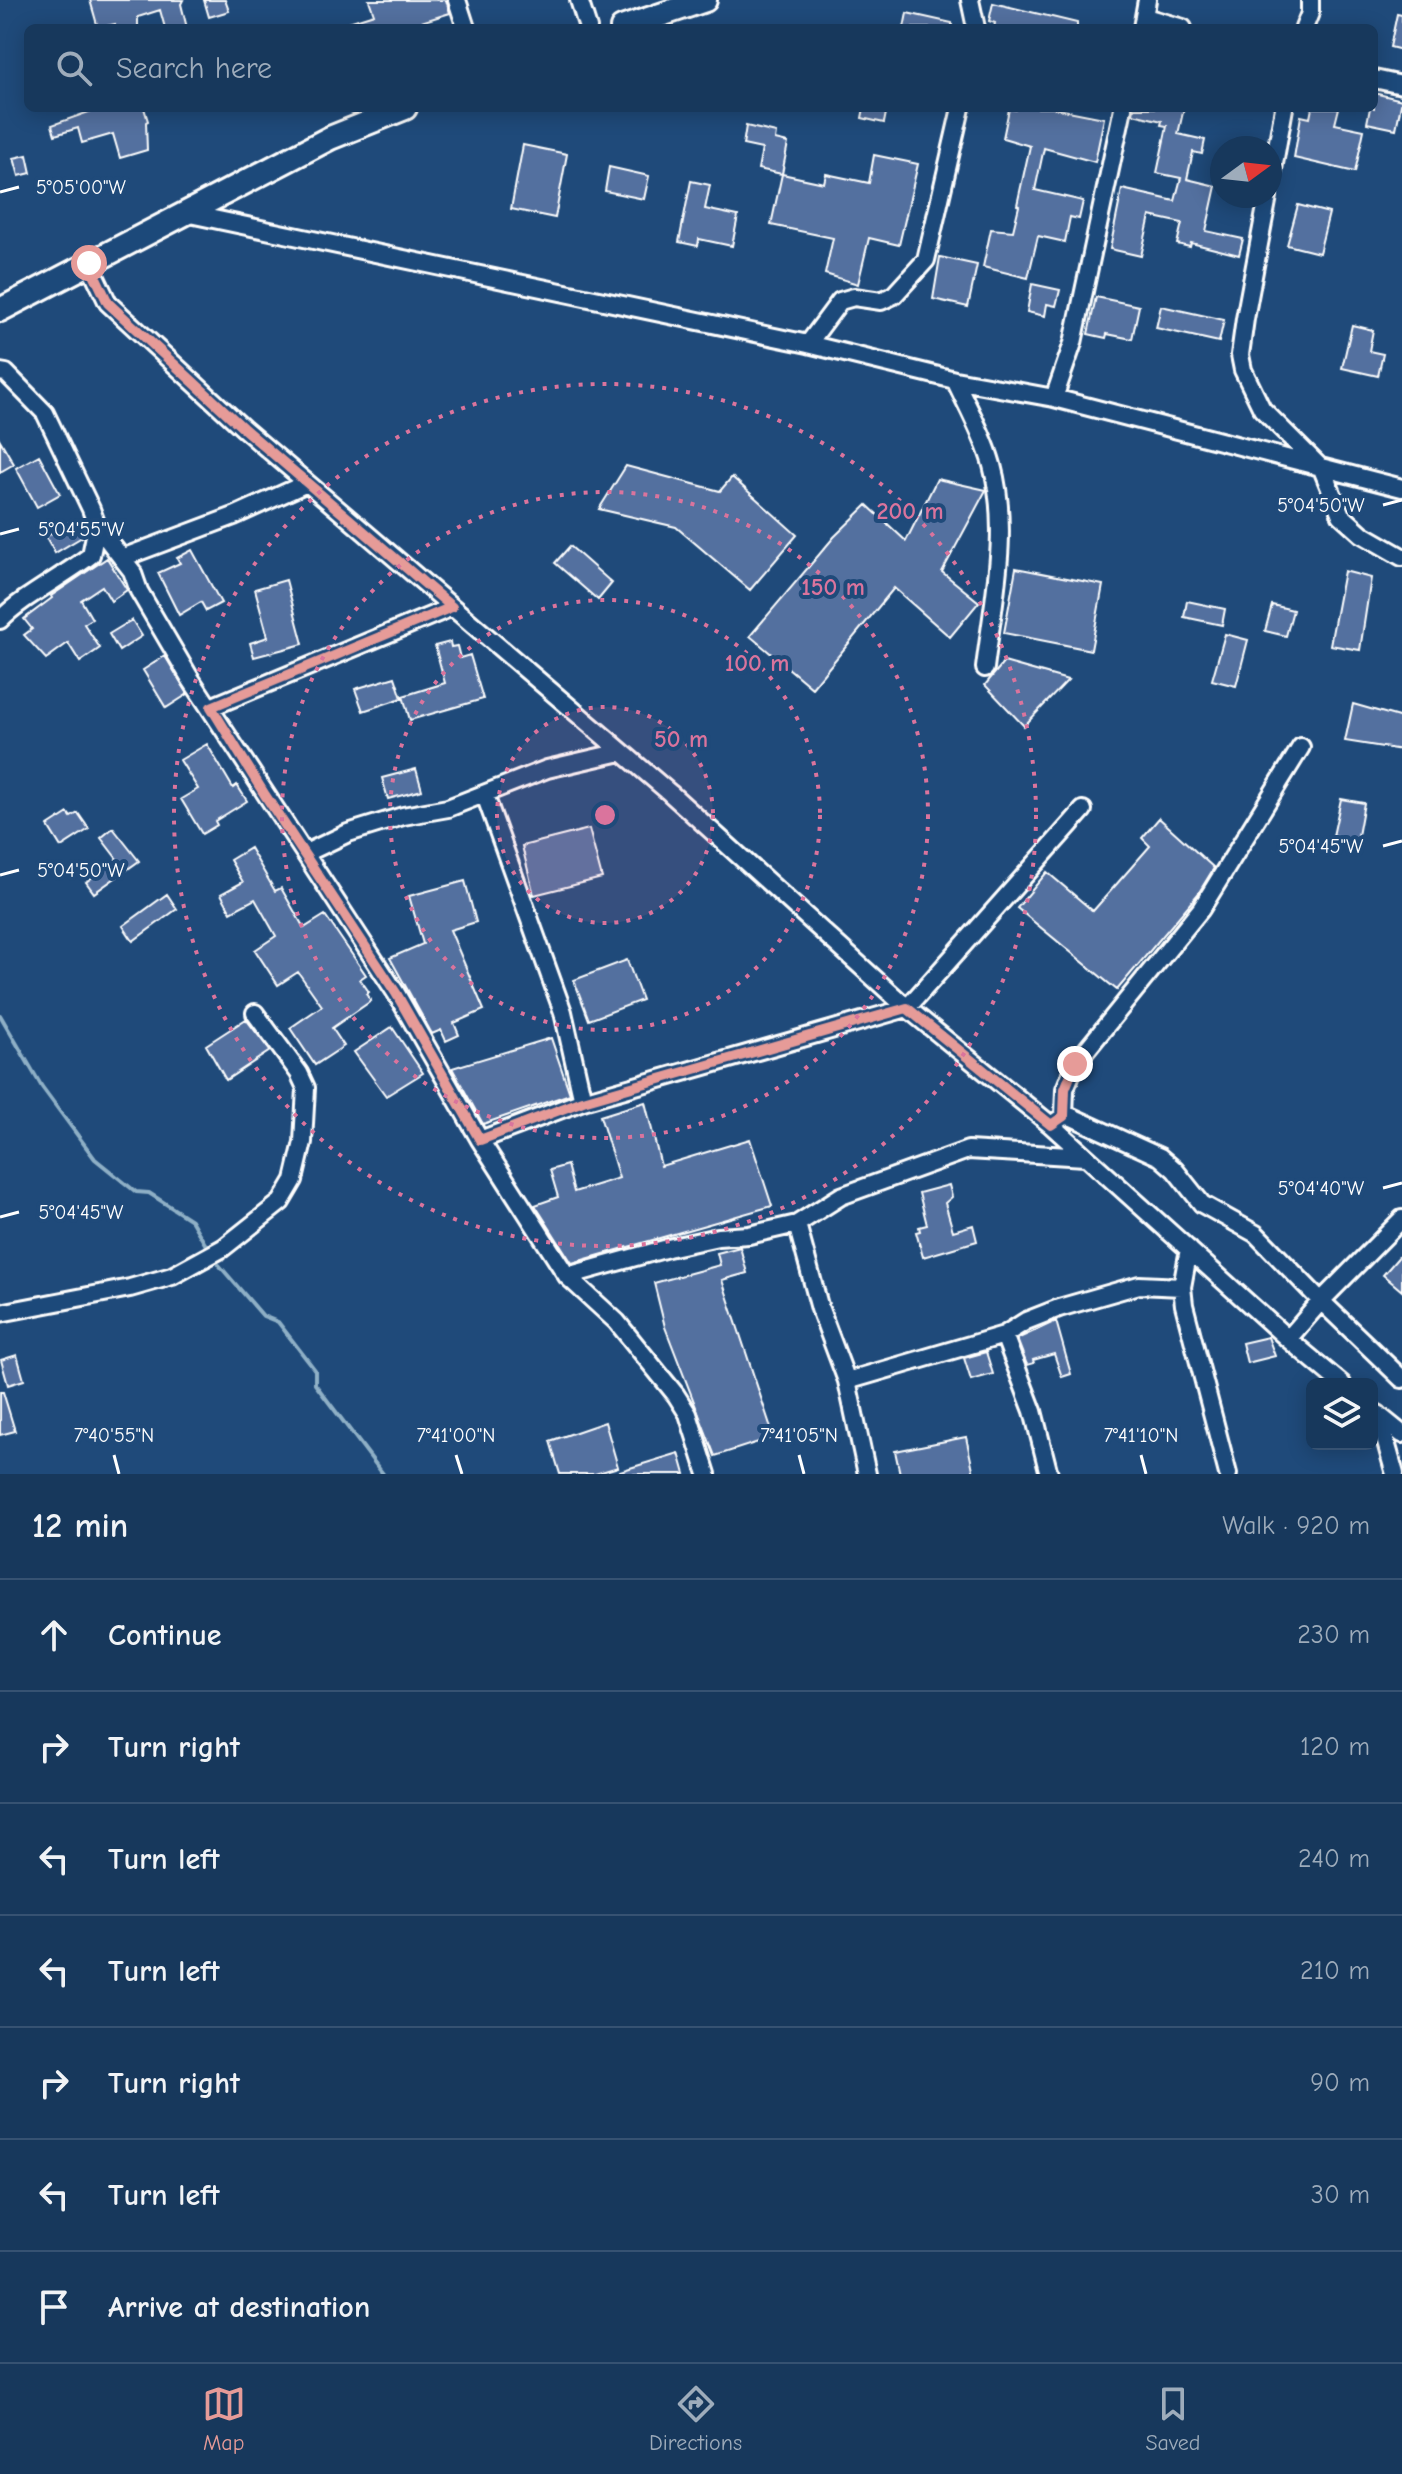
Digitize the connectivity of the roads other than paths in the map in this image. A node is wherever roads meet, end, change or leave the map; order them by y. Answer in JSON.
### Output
{"nodes":[{"id":1,"x":457,"y":0,"type":"edge"},
{"id":2,"x":579,"y":0,"type":"edge"},
{"id":3,"x":705,"y":0,"type":"edge"},
{"id":4,"x":970,"y":0,"type":"edge"},
{"id":5,"x":1310,"y":0,"type":"edge"},
{"id":6,"x":1145,"y":15,"type":"edge"},
{"id":7,"x":465,"y":24,"type":"edge"},
{"id":8,"x":587,"y":24,"type":"edge"},
{"id":9,"x":634,"y":24,"type":"edge"},
{"id":10,"x":975,"y":24,"type":"edge"},
{"id":11,"x":1171,"y":24,"type":"edge"},
{"id":12,"x":1306,"y":24,"type":"edge"},
{"id":13,"x":1378,"y":80,"type":"edge"},
{"id":14,"x":1402,"y":85,"type":"edge"},
{"id":15,"x":395,"y":112,"type":"edge"},
{"id":16,"x":960,"y":112,"type":"edge"},
{"id":17,"x":1122,"y":112,"type":"edge"},
{"id":18,"x":1283,"y":112,"type":"edge"},
{"id":19,"x":1279,"y":136,"type":"edge"},
{"id":20,"x":1266,"y":208,"type":"edge"},
{"id":21,"x":185,"y":213,"type":"junction"},
{"id":22,"x":89,"y":263,"type":"junction"},
{"id":23,"x":0,"y":310,"type":"edge"},
{"id":24,"x":808,"y":344,"type":"junction"},
{"id":25,"x":0,"y":372,"type":"edge"},
{"id":26,"x":955,"y":380,"type":"junction"},
{"id":27,"x":1054,"y":398,"type":"junction"},
{"id":28,"x":1322,"y":469,"type":"junction"},
{"id":29,"x":307,"y":483,"type":"junction"},
{"id":30,"x":1402,"y":488,"type":"edge"},
{"id":31,"x":97,"y":526,"type":"junction"},
{"id":32,"x":1402,"y":557,"type":"edge"},
{"id":33,"x":122,"y":558,"type":"junction"},
{"id":34,"x":452,"y":607,"type":"junction"},
{"id":35,"x":0,"y":620,"type":"edge"},
{"id":36,"x":985,"y":668,"type":"dead end"},
{"id":37,"x":211,"y":707,"type":"junction"},
{"id":38,"x":1301,"y":747,"type":"dead end"},
{"id":39,"x":621,"y":752,"type":"junction"},
{"id":40,"x":485,"y":795,"type":"junction"},
{"id":41,"x":1083,"y":810,"type":"dead end"},
{"id":42,"x":306,"y":853,"type":"junction"},
{"id":43,"x":907,"y":1008,"type":"junction"},
{"id":44,"x":255,"y":1013,"type":"dead end"},
{"id":45,"x":583,"y":1101,"type":"junction"},
{"id":46,"x":1057,"y":1120,"type":"junction"},
{"id":47,"x":480,"y":1140,"type":"junction"},
{"id":48,"x":1085,"y":1157,"type":"junction"},
{"id":49,"x":1402,"y":1219,"type":"edge"},
{"id":50,"x":797,"y":1224,"type":"junction"},
{"id":51,"x":1189,"y":1249,"type":"junction"},
{"id":52,"x":567,"y":1276,"type":"junction"},
{"id":53,"x":1182,"y":1287,"type":"junction"},
{"id":54,"x":1321,"y":1301,"type":"junction"},
{"id":55,"x":0,"y":1313,"type":"edge"},
{"id":56,"x":1004,"y":1335,"type":"junction"},
{"id":57,"x":1288,"y":1339,"type":"junction"},
{"id":58,"x":1335,"y":1378,"type":"edge"},
{"id":59,"x":1402,"y":1379,"type":"edge"},
{"id":60,"x":847,"y":1381,"type":"junction"},
{"id":61,"x":1378,"y":1414,"type":"edge"},
{"id":62,"x":1378,"y":1421,"type":"edge"},
{"id":63,"x":1402,"y":1434,"type":"edge"},
{"id":64,"x":707,"y":1474,"type":"edge"},
{"id":65,"x":867,"y":1474,"type":"edge"},
{"id":66,"x":1049,"y":1474,"type":"edge"},
{"id":67,"x":1228,"y":1474,"type":"edge"},
{"id":68,"x":1395,"y":1474,"type":"edge"}],
"edges":[{"from":1,"to":7,"type":"street"},
{"from":2,"to":8,"type":"street"},
{"from":3,"to":9,"type":"main road"},
{"from":4,"to":10,"type":"street"},
{"from":5,"to":12,"type":"street"},
{"from":6,"to":11,"type":"street"},
{"from":13,"to":14,"type":"street"},
{"from":15,"to":21,"type":"main road"},
{"from":16,"to":24,"type":"street"},
{"from":17,"to":27,"type":"street"},
{"from":18,"to":19,"type":"street"},
{"from":20,"to":28,"type":"street"},
{"from":21,"to":22,"type":"main road"},
{"from":21,"to":24,"type":"street"},
{"from":22,"to":23,"type":"main road"},
{"from":22,"to":29,"type":"street"},
{"from":24,"to":26,"type":"street"},
{"from":25,"to":31,"type":"street"},
{"from":26,"to":27,"type":"street"},
{"from":26,"to":36,"type":"street"},
{"from":27,"to":28,"type":"street"},
{"from":28,"to":30,"type":"street"},
{"from":28,"to":32,"type":"street"},
{"from":29,"to":33,"type":"street"},
{"from":29,"to":34,"type":"street"},
{"from":31,"to":33,"type":"street"},
{"from":31,"to":35,"type":"street"},
{"from":33,"to":37,"type":"street"},
{"from":34,"to":37,"type":"street"},
{"from":34,"to":39,"type":"street"},
{"from":37,"to":42,"type":"street"},
{"from":38,"to":46,"type":"street"},
{"from":39,"to":40,"type":"street"},
{"from":39,"to":43,"type":"street"},
{"from":40,"to":42,"type":"street"},
{"from":40,"to":45,"type":"street"},
{"from":41,"to":43,"type":"street"},
{"from":42,"to":47,"type":"street"},
{"from":43,"to":45,"type":"street"},
{"from":43,"to":46,"type":"street"},
{"from":44,"to":55,"type":"street"},
{"from":45,"to":47,"type":"street"},
{"from":46,"to":48,"type":"street"},
{"from":46,"to":54,"type":"street"},
{"from":47,"to":52,"type":"street"},
{"from":48,"to":50,"type":"street"},
{"from":48,"to":51,"type":"street"},
{"from":49,"to":54,"type":"street"},
{"from":50,"to":52,"type":"street"},
{"from":50,"to":60,"type":"street"},
{"from":51,"to":53,"type":"street"},
{"from":51,"to":57,"type":"street"},
{"from":52,"to":64,"type":"street"},
{"from":53,"to":56,"type":"street"},
{"from":53,"to":67,"type":"street"},
{"from":54,"to":57,"type":"street"},
{"from":54,"to":59,"type":"street"},
{"from":56,"to":60,"type":"street"},
{"from":56,"to":66,"type":"street"},
{"from":57,"to":58,"type":"street"},
{"from":60,"to":65,"type":"street"},
{"from":61,"to":63,"type":"street"},
{"from":62,"to":68,"type":"street"}]}
